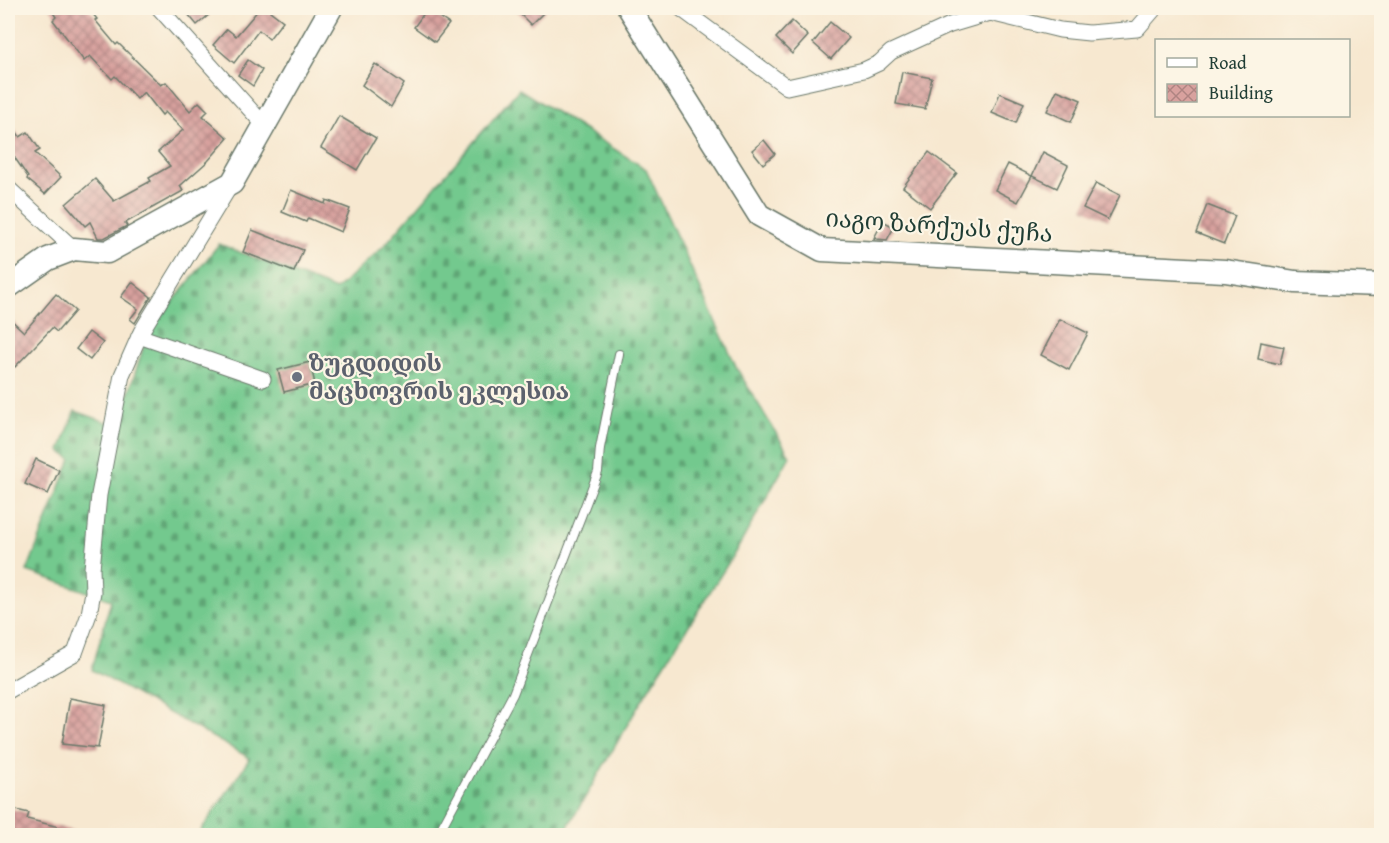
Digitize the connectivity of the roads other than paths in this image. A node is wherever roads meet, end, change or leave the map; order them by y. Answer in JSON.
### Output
{"nodes":[{"id":1,"x":159,"y":8,"type":"edge"},
{"id":2,"x":331,"y":8,"type":"edge"},
{"id":3,"x":629,"y":8,"type":"edge"},
{"id":4,"x":680,"y":8,"type":"edge"},
{"id":5,"x":1155,"y":8,"type":"edge"},
{"id":6,"x":991,"y":10,"type":"edge"},
{"id":7,"x":266,"y":126,"type":"junction"},
{"id":8,"x":231,"y":183,"type":"junction"},
{"id":9,"x":8,"y":188,"type":"edge"},
{"id":10,"x":75,"y":249,"type":"junction"},
{"id":11,"x":1379,"y":284,"type":"edge"},
{"id":12,"x":8,"y":287,"type":"edge"},
{"id":13,"x":139,"y":336,"type":"junction"},
{"id":14,"x":619,"y":354,"type":"dead end"},
{"id":15,"x":263,"y":379,"type":"dead end"},
{"id":16,"x":8,"y":691,"type":"edge"},
{"id":17,"x":437,"y":836,"type":"edge"}],
"edges":[{"from":1,"to":7,"type":"street"},
{"from":2,"to":7,"type":"street"},
{"from":3,"to":11,"type":"street","name":"იაგო ზარქუას ქუჩა"},
{"from":4,"to":6,"type":"street"},
{"from":5,"to":6,"type":"street"},
{"from":7,"to":8,"type":"street"},
{"from":8,"to":10,"type":"street"},
{"from":8,"to":13,"type":"street"},
{"from":9,"to":10,"type":"street"},
{"from":10,"to":12,"type":"street"},
{"from":13,"to":15,"type":"street"},
{"from":13,"to":16,"type":"street"},
{"from":14,"to":17,"type":"lane"}]}
